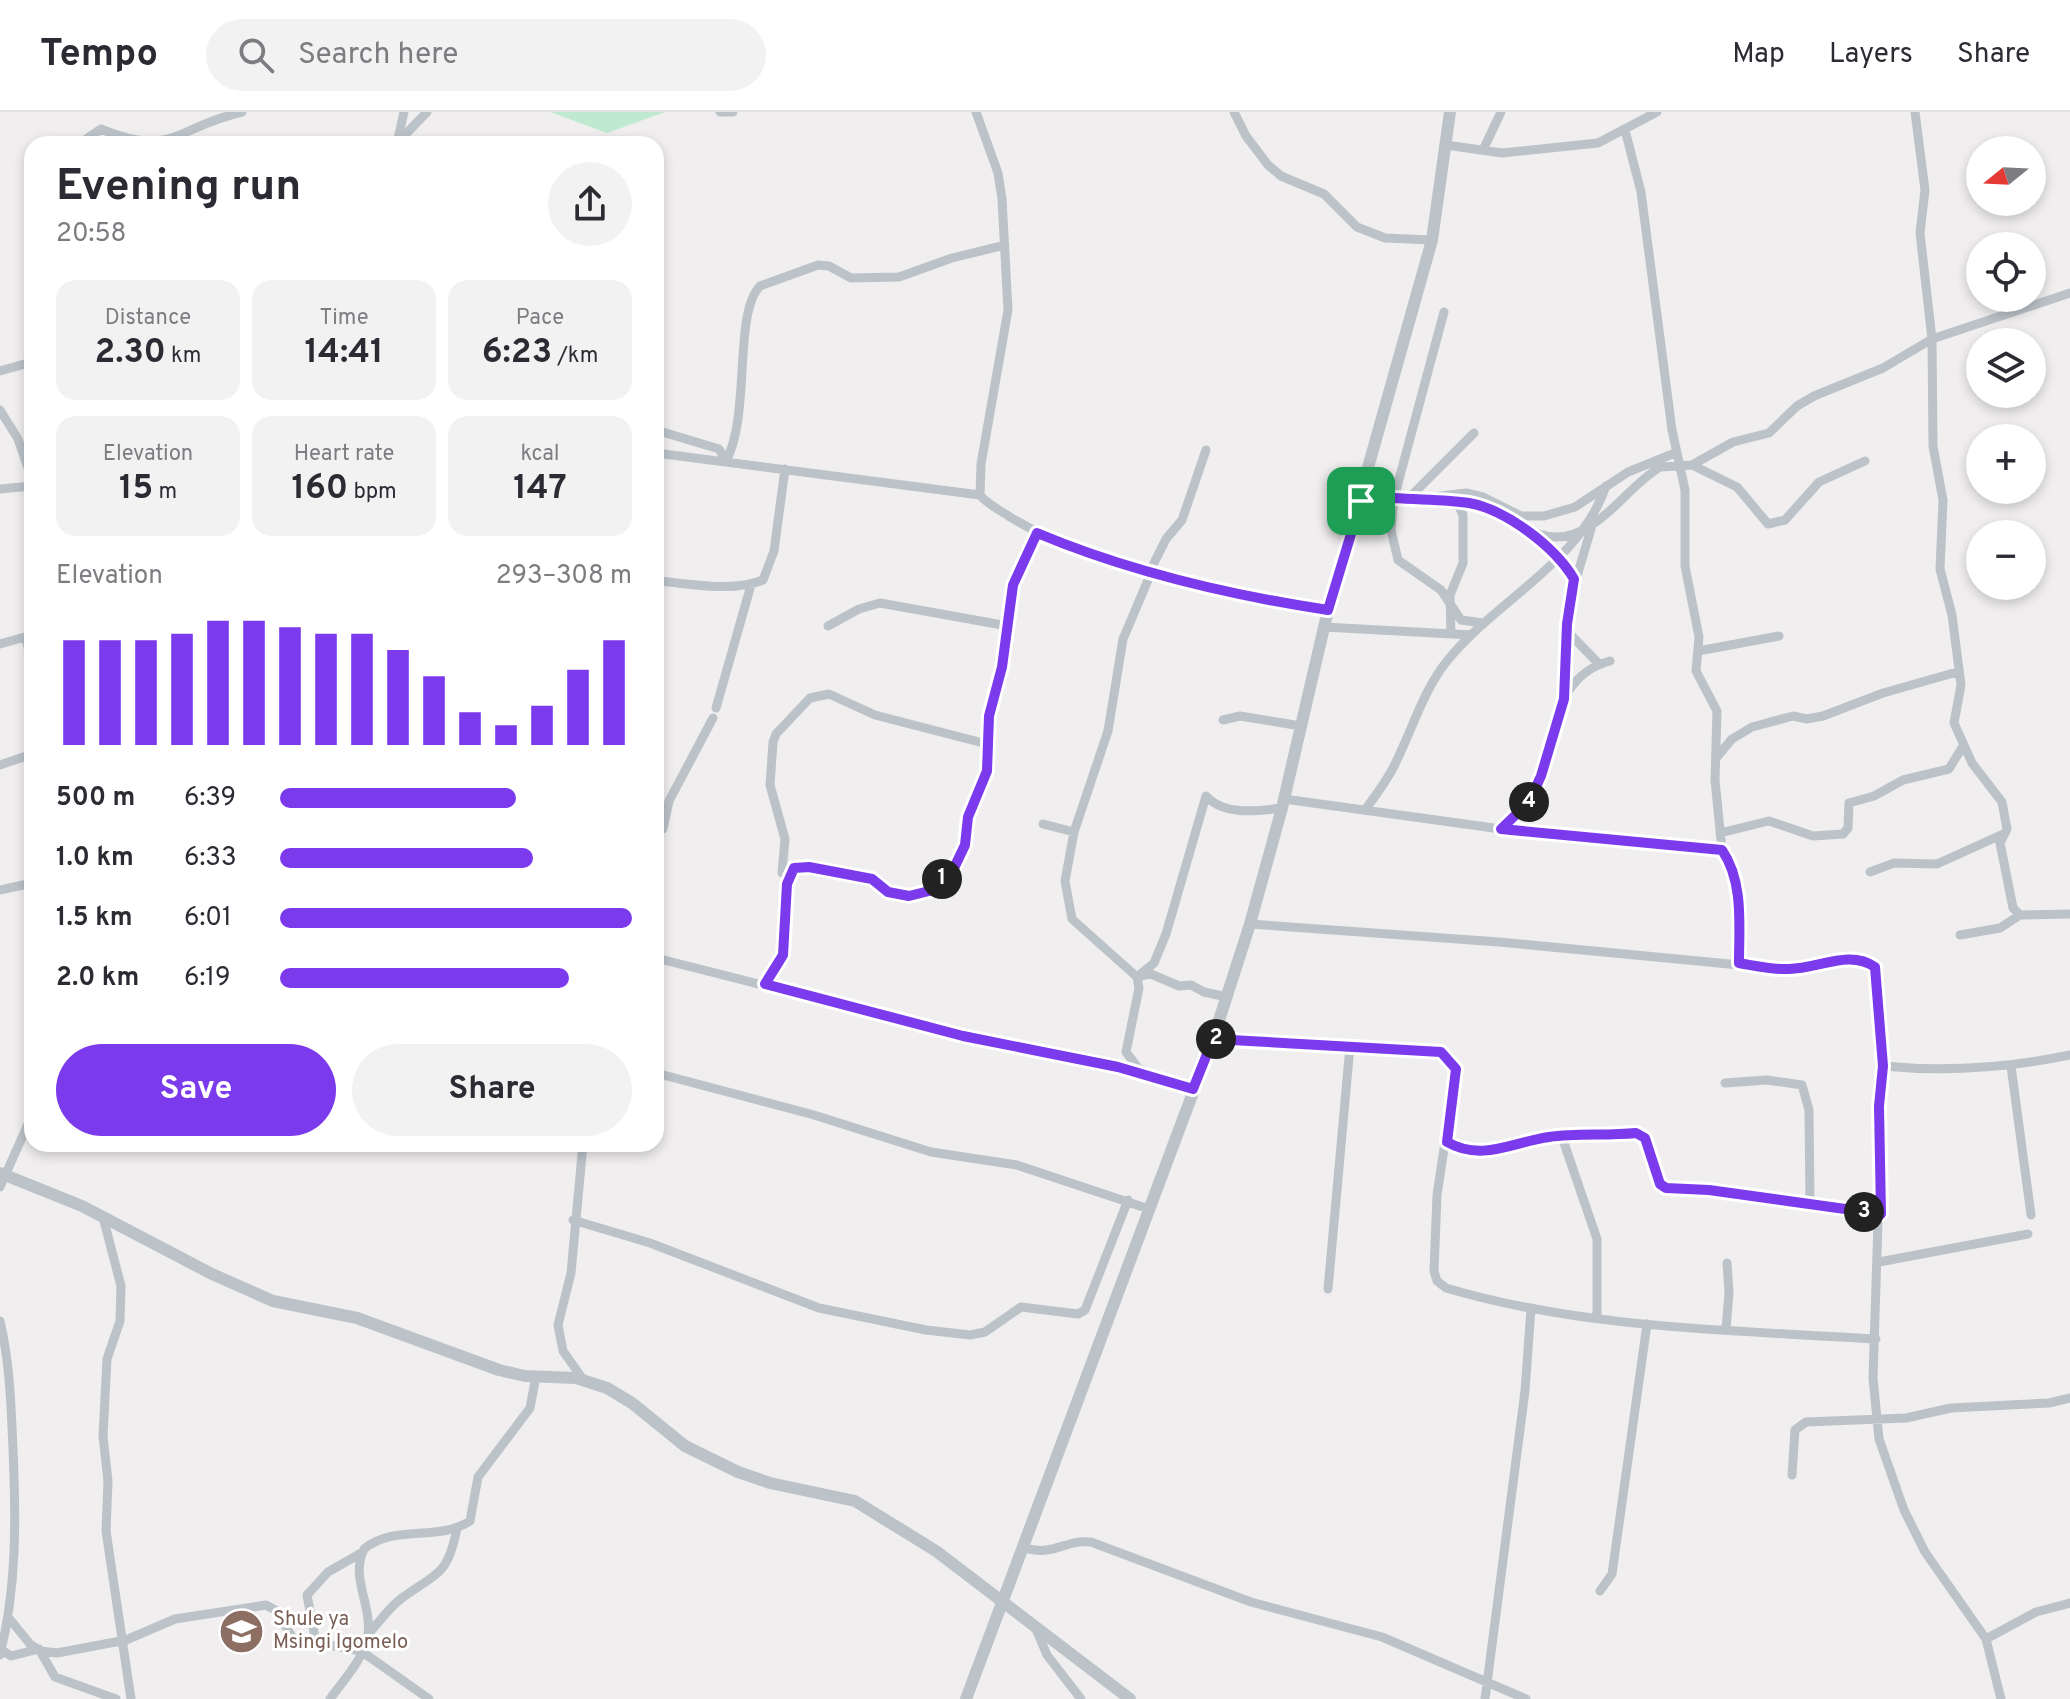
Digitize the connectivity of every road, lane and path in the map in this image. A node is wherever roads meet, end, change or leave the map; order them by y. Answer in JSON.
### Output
{"nodes":[{"id":1,"x":242,"y":112,"type":"edge"},
{"id":2,"x":404,"y":112,"type":"edge"},
{"id":3,"x":427,"y":112,"type":"edge"},
{"id":4,"x":720,"y":112,"type":"edge"},
{"id":5,"x":733,"y":112,"type":"edge"},
{"id":6,"x":976,"y":112,"type":"edge"},
{"id":7,"x":1234,"y":112,"type":"edge"},
{"id":8,"x":1450,"y":112,"type":"edge"},
{"id":9,"x":1501,"y":112,"type":"edge"},
{"id":10,"x":1657,"y":112,"type":"edge"},
{"id":11,"x":1915,"y":112,"type":"edge"},
{"id":12,"x":204,"y":118,"type":"edge"},
{"id":13,"x":1625,"y":130,"type":"junction"},
{"id":14,"x":91,"y":136,"type":"edge"},
{"id":15,"x":114,"y":136,"type":"edge"},
{"id":16,"x":170,"y":136,"type":"edge"},
{"id":17,"x":398,"y":136,"type":"edge"},
{"id":18,"x":403,"y":136,"type":"edge"},
{"id":19,"x":1446,"y":145,"type":"junction"},
{"id":20,"x":1483,"y":150,"type":"junction"},
{"id":21,"x":1432,"y":240,"type":"junction"},
{"id":22,"x":1005,"y":245,"type":"junction"},
{"id":23,"x":2070,"y":293,"type":"edge"},
{"id":24,"x":1444,"y":312,"type":"dead end"},
{"id":25,"x":1932,"y":339,"type":"junction"},
{"id":26,"x":24,"y":364,"type":"edge"},
{"id":27,"x":0,"y":371,"type":"edge"},
{"id":28,"x":0,"y":410,"type":"edge"},
{"id":29,"x":664,"y":432,"type":"edge"},
{"id":30,"x":1474,"y":433,"type":"dead end"},
{"id":31,"x":1206,"y":450,"type":"dead end"},
{"id":32,"x":1675,"y":453,"type":"junction"},
{"id":33,"x":664,"y":454,"type":"edge"},
{"id":34,"x":24,"y":456,"type":"edge"},
{"id":35,"x":726,"y":461,"type":"junction"},
{"id":36,"x":1865,"y":461,"type":"dead end"},
{"id":37,"x":1692,"y":465,"type":"junction"},
{"id":38,"x":1679,"y":466,"type":"junction"},
{"id":39,"x":785,"y":469,"type":"junction"},
{"id":40,"x":1606,"y":486,"type":"junction"},
{"id":41,"x":24,"y":487,"type":"edge"},
{"id":42,"x":0,"y":489,"type":"edge"},
{"id":43,"x":980,"y":495,"type":"junction"},
{"id":44,"x":1394,"y":498,"type":"junction"},
{"id":45,"x":1413,"y":499,"type":"junction"},
{"id":46,"x":1361,"y":501,"type":"junction"},
{"id":47,"x":1457,"y":502,"type":"junction"},
{"id":48,"x":1590,"y":525,"type":"junction"},
{"id":49,"x":1530,"y":530,"type":"junction"},
{"id":50,"x":1037,"y":533,"type":"junction"},
{"id":51,"x":1558,"y":557,"type":"junction"},
{"id":52,"x":1150,"y":573,"type":"junction"},
{"id":53,"x":1574,"y":579,"type":"junction"},
{"id":54,"x":664,"y":581,"type":"edge"},
{"id":55,"x":751,"y":585,"type":"junction"},
{"id":56,"x":1450,"y":602,"type":"junction"},
{"id":57,"x":1328,"y":610,"type":"junction"},
{"id":58,"x":1483,"y":623,"type":"junction"},
{"id":59,"x":828,"y":626,"type":"dead end"},
{"id":60,"x":1008,"y":626,"type":"junction"},
{"id":61,"x":1324,"y":627,"type":"junction"},
{"id":62,"x":1567,"y":631,"type":"junction"},
{"id":63,"x":1451,"y":634,"type":"junction"},
{"id":64,"x":1471,"y":635,"type":"junction"},
{"id":65,"x":1779,"y":636,"type":"dead end"},
{"id":66,"x":24,"y":637,"type":"edge"},
{"id":67,"x":0,"y":644,"type":"edge"},
{"id":68,"x":1698,"y":651,"type":"junction"},
{"id":69,"x":1610,"y":661,"type":"dead end"},
{"id":70,"x":1599,"y":664,"type":"junction"},
{"id":71,"x":1957,"y":672,"type":"junction"},
{"id":72,"x":1564,"y":699,"type":"junction"},
{"id":73,"x":1223,"y":720,"type":"dead end"},
{"id":74,"x":1301,"y":726,"type":"junction"},
{"id":75,"x":987,"y":744,"type":"junction"},
{"id":76,"x":1963,"y":746,"type":"junction"},
{"id":77,"x":24,"y":757,"type":"edge"},
{"id":78,"x":1716,"y":758,"type":"junction"},
{"id":79,"x":0,"y":765,"type":"edge"},
{"id":80,"x":1283,"y":804,"type":"junction"},
{"id":81,"x":1365,"y":810,"type":"junction"},
{"id":82,"x":664,"y":824,"type":"edge"},
{"id":83,"x":1043,"y":824,"type":"dead end"},
{"id":84,"x":1501,"y":829,"type":"junction"},
{"id":85,"x":1074,"y":832,"type":"junction"},
{"id":86,"x":1720,"y":833,"type":"junction"},
{"id":87,"x":2001,"y":835,"type":"junction"},
{"id":88,"x":1722,"y":850,"type":"junction"},
{"id":89,"x":1870,"y":872,"type":"dead end"},
{"id":90,"x":782,"y":873,"type":"dead end"},
{"id":91,"x":24,"y":885,"type":"edge"},
{"id":92,"x":0,"y":890,"type":"edge"},
{"id":93,"x":2070,"y":914,"type":"edge"},
{"id":94,"x":2020,"y":915,"type":"junction"},
{"id":95,"x":1250,"y":924,"type":"junction"},
{"id":96,"x":1960,"y":935,"type":"dead end"},
{"id":97,"x":664,"y":960,"type":"edge"},
{"id":98,"x":1739,"y":963,"type":"junction"},
{"id":99,"x":1137,"y":977,"type":"junction"},
{"id":100,"x":765,"y":984,"type":"junction"},
{"id":101,"x":1227,"y":997,"type":"junction"},
{"id":102,"x":1213,"y":1039,"type":"junction"},
{"id":103,"x":1350,"y":1046,"type":"junction"},
{"id":104,"x":2070,"y":1055,"type":"edge"},
{"id":105,"x":1883,"y":1066,"type":"junction"},
{"id":106,"x":2011,"y":1066,"type":"junction"},
{"id":107,"x":664,"y":1075,"type":"edge"},
{"id":108,"x":1163,"y":1080,"type":"junction"},
{"id":109,"x":1725,"y":1083,"type":"dead end"},
{"id":110,"x":1193,"y":1089,"type":"junction"},
{"id":111,"x":24,"y":1132,"type":"edge"},
{"id":112,"x":1558,"y":1137,"type":"junction"},
{"id":113,"x":1447,"y":1142,"type":"junction"},
{"id":114,"x":582,"y":1152,"type":"edge"},
{"id":115,"x":2,"y":1179,"type":"edge"},
{"id":116,"x":1128,"y":1200,"type":"junction"},
{"id":117,"x":1810,"y":1205,"type":"junction"},
{"id":118,"x":1149,"y":1209,"type":"junction"},
{"id":119,"x":1881,"y":1214,"type":"junction"},
{"id":120,"x":2031,"y":1215,"type":"dead end"},
{"id":121,"x":103,"y":1217,"type":"junction"},
{"id":122,"x":573,"y":1220,"type":"junction"},
{"id":123,"x":2028,"y":1234,"type":"dead end"},
{"id":124,"x":1879,"y":1262,"type":"junction"},
{"id":125,"x":1727,"y":1263,"type":"dead end"},
{"id":126,"x":1328,"y":1289,"type":"dead end"},
{"id":127,"x":1531,"y":1308,"type":"junction"},
{"id":128,"x":1597,"y":1317,"type":"junction"},
{"id":129,"x":0,"y":1321,"type":"edge"},
{"id":130,"x":1647,"y":1324,"type":"junction"},
{"id":131,"x":1726,"y":1329,"type":"junction"},
{"id":132,"x":1876,"y":1339,"type":"junction"},
{"id":133,"x":536,"y":1376,"type":"junction"},
{"id":134,"x":585,"y":1382,"type":"junction"},
{"id":135,"x":2070,"y":1398,"type":"edge"},
{"id":136,"x":1875,"y":1419,"type":"junction"},
{"id":137,"x":1792,"y":1475,"type":"dead end"},
{"id":138,"x":457,"y":1528,"type":"junction"},
{"id":139,"x":1022,"y":1547,"type":"junction"},
{"id":140,"x":363,"y":1552,"type":"junction"},
{"id":141,"x":0,"y":1580,"type":"edge"},
{"id":142,"x":12,"y":1589,"type":"junction"},
{"id":143,"x":1600,"y":1591,"type":"dead end"},
{"id":144,"x":1002,"y":1600,"type":"junction"},
{"id":145,"x":2070,"y":1603,"type":"edge"},
{"id":146,"x":8,"y":1617,"type":"junction"},
{"id":147,"x":1035,"y":1627,"type":"junction"},
{"id":148,"x":368,"y":1634,"type":"junction"},
{"id":149,"x":1986,"y":1639,"type":"junction"},
{"id":150,"x":123,"y":1640,"type":"junction"},
{"id":151,"x":316,"y":1643,"type":"junction"},
{"id":152,"x":39,"y":1649,"type":"junction"},
{"id":153,"x":0,"y":1651,"type":"edge"},
{"id":154,"x":361,"y":1651,"type":"junction"},
{"id":155,"x":1489,"y":1681,"type":"junction"},
{"id":156,"x":116,"y":1699,"type":"edge"},
{"id":157,"x":131,"y":1699,"type":"edge"},
{"id":158,"x":330,"y":1699,"type":"edge"},
{"id":159,"x":429,"y":1699,"type":"edge"},
{"id":160,"x":966,"y":1699,"type":"edge"},
{"id":161,"x":1081,"y":1699,"type":"edge"},
{"id":162,"x":1130,"y":1699,"type":"edge"},
{"id":163,"x":1485,"y":1699,"type":"edge"},
{"id":164,"x":1526,"y":1699,"type":"edge"},
{"id":165,"x":2001,"y":1699,"type":"edge"}],
"edges":[{"from":1,"to":12,"type":"street"},
{"from":2,"to":17,"type":"street"},
{"from":3,"to":18,"type":"street"},
{"from":4,"to":5,"type":"street"},
{"from":6,"to":22,"type":"street"},
{"from":7,"to":21,"type":"street"},
{"from":8,"to":19,"type":"street"},
{"from":9,"to":20,"type":"street"},
{"from":10,"to":13,"type":"street"},
{"from":11,"to":25,"type":"street"},
{"from":12,"to":16,"type":"street"},
{"from":13,"to":20,"type":"street"},
{"from":13,"to":32,"type":"street"},
{"from":14,"to":15,"type":"street"},
{"from":19,"to":20,"type":"street"},
{"from":19,"to":21,"type":"street"},
{"from":21,"to":46,"type":"street"},
{"from":22,"to":35,"type":"street"},
{"from":22,"to":43,"type":"street"},
{"from":23,"to":25,"type":"street"},
{"from":24,"to":44,"type":"street"},
{"from":25,"to":37,"type":"street"},
{"from":25,"to":71,"type":"street"},
{"from":26,"to":27,"type":"street"},
{"from":28,"to":34,"type":"street"},
{"from":29,"to":35,"type":"street"},
{"from":30,"to":45,"type":"street"},
{"from":31,"to":52,"type":"street"},
{"from":32,"to":38,"type":"street"},
{"from":32,"to":40,"type":"street"},
{"from":33,"to":35,"type":"street"},
{"from":35,"to":39,"type":"street"},
{"from":36,"to":37,"type":"street"},
{"from":37,"to":38,"type":"street"},
{"from":38,"to":48,"type":"street"},
{"from":38,"to":68,"type":"street"},
{"from":39,"to":43,"type":"street"},
{"from":39,"to":55,"type":"street"},
{"from":40,"to":45,"type":"street"},
{"from":40,"to":48,"type":"street"},
{"from":41,"to":42,"type":"street"},
{"from":43,"to":50,"type":"street"},
{"from":44,"to":45,"type":"street"},
{"from":44,"to":46,"type":"street"},
{"from":44,"to":56,"type":"street"},
{"from":45,"to":47,"type":"street"},
{"from":46,"to":57,"type":"street"},
{"from":47,"to":49,"type":"street"},
{"from":47,"to":56,"type":"street"},
{"from":48,"to":49,"type":"street"},
{"from":48,"to":51,"type":"street"},
{"from":48,"to":53,"type":"street"},
{"from":49,"to":51,"type":"street"},
{"from":50,"to":52,"type":"street"},
{"from":50,"to":60,"type":"street"},
{"from":51,"to":53,"type":"street"},
{"from":51,"to":58,"type":"street"},
{"from":52,"to":57,"type":"street"},
{"from":52,"to":85,"type":"street"},
{"from":53,"to":62,"type":"street"},
{"from":54,"to":55,"type":"street"},
{"from":55,"to":82,"type":"street"},
{"from":56,"to":58,"type":"street"},
{"from":56,"to":63,"type":"street"},
{"from":57,"to":61,"type":"street"},
{"from":58,"to":64,"type":"street"},
{"from":59,"to":60,"type":"street"},
{"from":60,"to":75,"type":"street"},
{"from":61,"to":63,"type":"street"},
{"from":61,"to":74,"type":"street"},
{"from":62,"to":70,"type":"street"},
{"from":62,"to":72,"type":"street"},
{"from":63,"to":64,"type":"street"},
{"from":64,"to":81,"type":"street"},
{"from":65,"to":68,"type":"street"},
{"from":66,"to":67,"type":"street"},
{"from":68,"to":78,"type":"street"},
{"from":69,"to":70,"type":"street"},
{"from":70,"to":72,"type":"street"},
{"from":71,"to":76,"type":"street"},
{"from":71,"to":78,"type":"street"},
{"from":72,"to":84,"type":"street"},
{"from":73,"to":74,"type":"street"},
{"from":74,"to":80,"type":"street"},
{"from":75,"to":90,"type":"street"},
{"from":75,"to":100,"type":"street"},
{"from":76,"to":86,"type":"street"},
{"from":76,"to":87,"type":"street"},
{"from":77,"to":79,"type":"street"},
{"from":78,"to":86,"type":"street"},
{"from":80,"to":81,"type":"street"},
{"from":80,"to":95,"type":"street"},
{"from":80,"to":99,"type":"street"},
{"from":81,"to":84,"type":"street"},
{"from":83,"to":85,"type":"street"},
{"from":84,"to":88,"type":"street"},
{"from":85,"to":99,"type":"street"},
{"from":86,"to":88,"type":"street"},
{"from":87,"to":89,"type":"street"},
{"from":87,"to":94,"type":"street"},
{"from":88,"to":98,"type":"street"},
{"from":91,"to":92,"type":"street"},
{"from":93,"to":94,"type":"street"},
{"from":94,"to":96,"type":"street"},
{"from":95,"to":98,"type":"street"},
{"from":95,"to":101,"type":"street"},
{"from":97,"to":100,"type":"street"},
{"from":98,"to":105,"type":"street"},
{"from":99,"to":101,"type":"street"},
{"from":99,"to":108,"type":"street"},
{"from":100,"to":108,"type":"street"},
{"from":101,"to":102,"type":"street"},
{"from":102,"to":103,"type":"street"},
{"from":102,"to":110,"type":"street"},
{"from":103,"to":113,"type":"street"},
{"from":103,"to":126,"type":"street"},
{"from":104,"to":106,"type":"street"},
{"from":105,"to":106,"type":"street"},
{"from":105,"to":119,"type":"street"},
{"from":106,"to":120,"type":"street"},
{"from":107,"to":116,"type":"street"},
{"from":108,"to":110,"type":"street"},
{"from":109,"to":117,"type":"street"},
{"from":110,"to":118,"type":"street"},
{"from":111,"to":115,"type":"street"},
{"from":112,"to":113,"type":"street"},
{"from":112,"to":117,"type":"street"},
{"from":112,"to":128,"type":"street"},
{"from":113,"to":127,"type":"street"},
{"from":114,"to":122,"type":"street"},
{"from":115,"to":121,"type":"street"},
{"from":116,"to":118,"type":"street"},
{"from":116,"to":122,"type":"street"},
{"from":117,"to":119,"type":"street"},
{"from":118,"to":139,"type":"street"},
{"from":119,"to":124,"type":"street"},
{"from":121,"to":133,"type":"street"},
{"from":121,"to":150,"type":"street"},
{"from":122,"to":134,"type":"street"},
{"from":123,"to":124,"type":"street"},
{"from":124,"to":132,"type":"street"},
{"from":125,"to":131,"type":"street"},
{"from":127,"to":128,"type":"street"},
{"from":127,"to":155,"type":"street"},
{"from":128,"to":130,"type":"street"},
{"from":129,"to":142,"type":"street"},
{"from":130,"to":131,"type":"street"},
{"from":130,"to":143,"type":"street"},
{"from":131,"to":132,"type":"street"},
{"from":132,"to":136,"type":"street"},
{"from":133,"to":134,"type":"street"},
{"from":133,"to":138,"type":"street"},
{"from":134,"to":144,"type":"street"},
{"from":135,"to":136,"type":"street"},
{"from":136,"to":137,"type":"street"},
{"from":136,"to":149,"type":"street"},
{"from":138,"to":140,"type":"street"},
{"from":138,"to":148,"type":"street"},
{"from":139,"to":144,"type":"street"},
{"from":139,"to":155,"type":"street"},
{"from":140,"to":148,"type":"street"},
{"from":140,"to":151,"type":"street"},
{"from":141,"to":142,"type":"street"},
{"from":142,"to":146,"type":"street"},
{"from":144,"to":147,"type":"street"},
{"from":144,"to":160,"type":"street"},
{"from":145,"to":149,"type":"street"},
{"from":146,"to":152,"type":"street"},
{"from":146,"to":153,"type":"street"},
{"from":147,"to":161,"type":"street"},
{"from":147,"to":162,"type":"street"},
{"from":148,"to":154,"type":"street"},
{"from":149,"to":165,"type":"street"},
{"from":150,"to":151,"type":"street"},
{"from":150,"to":152,"type":"street"},
{"from":150,"to":157,"type":"street"},
{"from":151,"to":154,"type":"street"},
{"from":152,"to":153,"type":"street"},
{"from":152,"to":156,"type":"street"},
{"from":154,"to":158,"type":"street"},
{"from":154,"to":159,"type":"street"},
{"from":155,"to":163,"type":"street"},
{"from":155,"to":164,"type":"street"}]}
